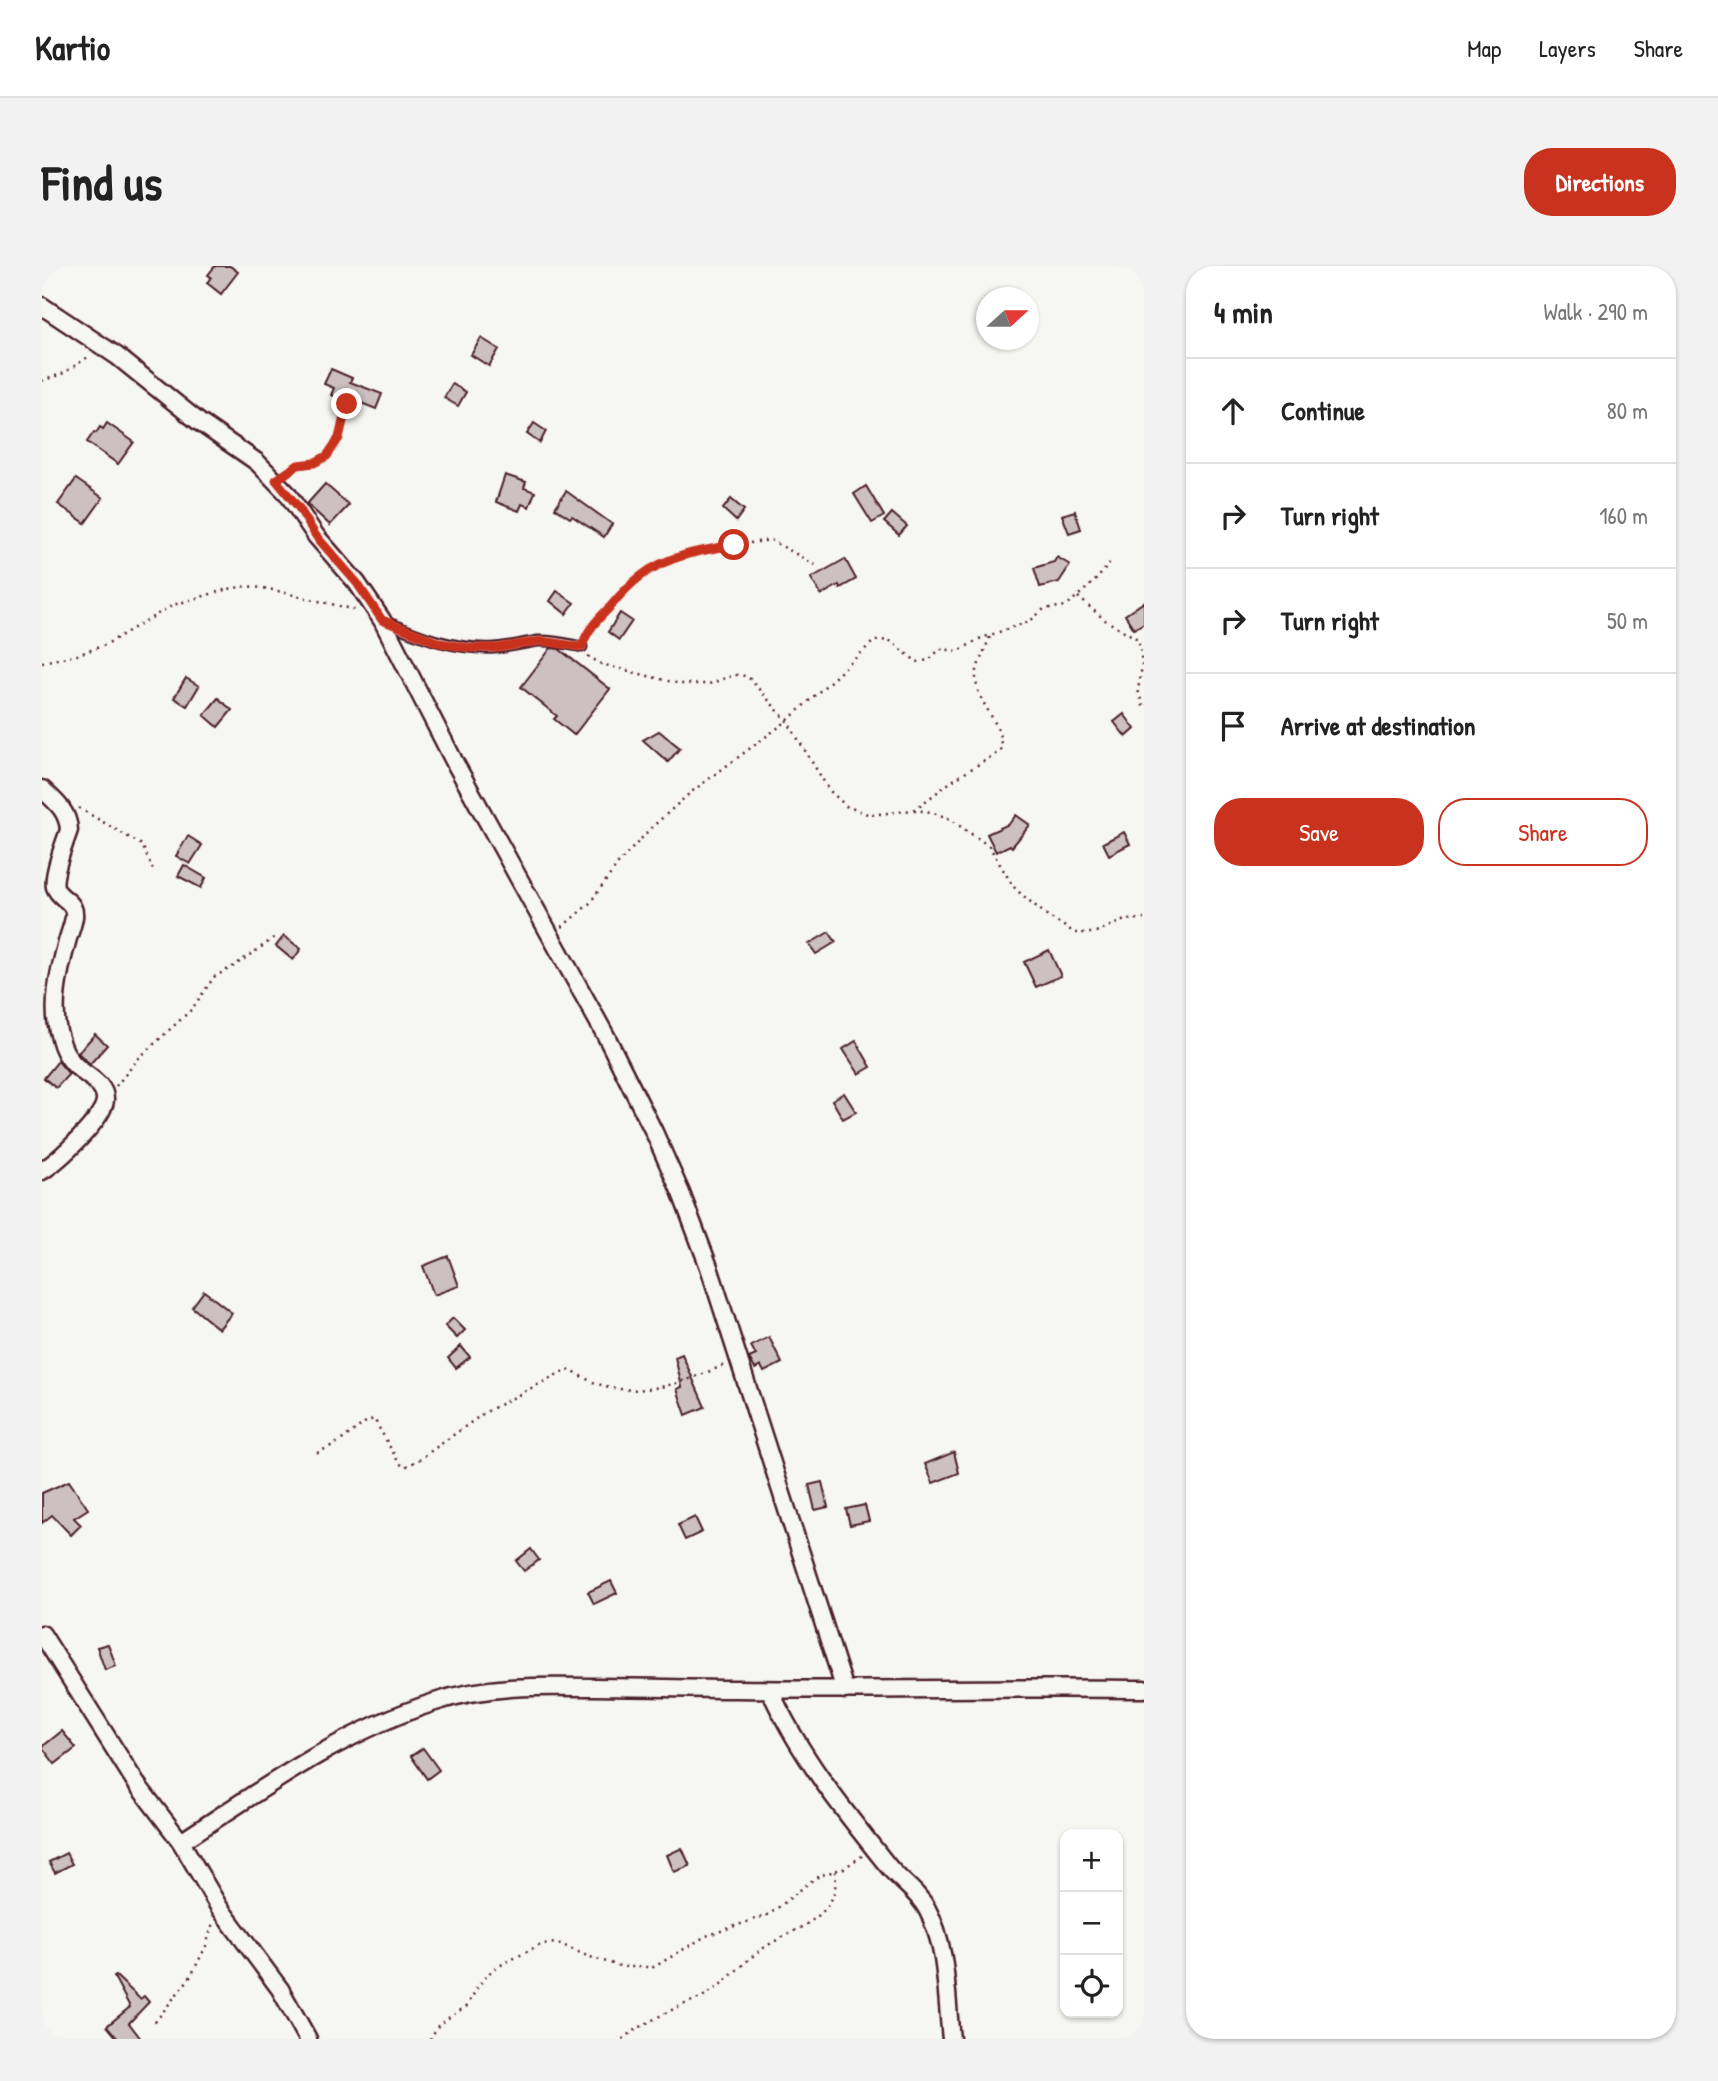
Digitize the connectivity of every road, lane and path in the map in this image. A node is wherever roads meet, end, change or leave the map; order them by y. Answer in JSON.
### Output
{"nodes":[{"id":1,"x":42,"y":306,"type":"edge"},
{"id":2,"x":100,"y":346,"type":"junction"},
{"id":3,"x":42,"y":381,"type":"edge"},
{"id":4,"x":347,"y":404,"type":"dead end"},
{"id":5,"x":276,"y":480,"type":"junction"},
{"id":6,"x":1113,"y":560,"type":"dead end"},
{"id":7,"x":819,"y":567,"type":"dead end"},
{"id":8,"x":1078,"y":597,"type":"junction"},
{"id":9,"x":382,"y":620,"type":"junction"},
{"id":10,"x":990,"y":636,"type":"junction"},
{"id":11,"x":582,"y":647,"type":"junction"},
{"id":12,"x":42,"y":662,"type":"edge"},
{"id":13,"x":1144,"y":709,"type":"edge"},
{"id":14,"x":787,"y":721,"type":"junction"},
{"id":15,"x":42,"y":789,"type":"edge"},
{"id":16,"x":56,"y":802,"type":"junction"},
{"id":17,"x":914,"y":810,"type":"junction"},
{"id":18,"x":155,"y":874,"type":"dead end"},
{"id":19,"x":1144,"y":919,"type":"edge"},
{"id":20,"x":551,"y":936,"type":"junction"},
{"id":21,"x":274,"y":937,"type":"dead end"},
{"id":22,"x":106,"y":1099,"type":"junction"},
{"id":23,"x":42,"y":1171,"type":"edge"},
{"id":24,"x":737,"y":1359,"type":"junction"},
{"id":25,"x":317,"y":1453,"type":"dead end"},
{"id":26,"x":42,"y":1634,"type":"edge"},
{"id":27,"x":1144,"y":1689,"type":"edge"},
{"id":28,"x":770,"y":1690,"type":"junction"},
{"id":29,"x":845,"y":1690,"type":"junction"},
{"id":30,"x":181,"y":1842,"type":"junction"},
{"id":31,"x":873,"y":1847,"type":"junction"},
{"id":32,"x":835,"y":1871,"type":"junction"},
{"id":33,"x":219,"y":1906,"type":"junction"},
{"id":34,"x":155,"y":2022,"type":"dead end"},
{"id":35,"x":308,"y":2039,"type":"edge"},
{"id":36,"x":430,"y":2039,"type":"edge"},
{"id":37,"x":622,"y":2039,"type":"edge"},
{"id":38,"x":951,"y":2039,"type":"edge"}],
"edges":[{"from":1,"to":2,"type":"street"},
{"from":2,"to":3,"type":"path"},
{"from":2,"to":5,"type":"street"},
{"from":4,"to":5,"type":"path"},
{"from":5,"to":9,"type":"street"},
{"from":6,"to":8,"type":"path"},
{"from":7,"to":11,"type":"path"},
{"from":8,"to":10,"type":"path"},
{"from":8,"to":13,"type":"path"},
{"from":9,"to":11,"type":"lane"},
{"from":9,"to":12,"type":"path"},
{"from":9,"to":20,"type":"street"},
{"from":10,"to":14,"type":"path"},
{"from":10,"to":17,"type":"path"},
{"from":11,"to":14,"type":"path"},
{"from":14,"to":17,"type":"path"},
{"from":14,"to":20,"type":"path"},
{"from":15,"to":16,"type":"street"},
{"from":16,"to":18,"type":"path"},
{"from":16,"to":22,"type":"street"},
{"from":17,"to":19,"type":"path"},
{"from":20,"to":24,"type":"street"},
{"from":21,"to":22,"type":"path"},
{"from":22,"to":23,"type":"street"},
{"from":24,"to":25,"type":"path"},
{"from":24,"to":29,"type":"street"},
{"from":26,"to":30,"type":"street"},
{"from":27,"to":29,"type":"street"},
{"from":28,"to":29,"type":"street"},
{"from":28,"to":30,"type":"street"},
{"from":28,"to":31,"type":"street"},
{"from":30,"to":33,"type":"street"},
{"from":31,"to":32,"type":"path"},
{"from":31,"to":38,"type":"street"},
{"from":32,"to":36,"type":"path"},
{"from":32,"to":37,"type":"path"},
{"from":33,"to":34,"type":"path"},
{"from":33,"to":35,"type":"street"}]}
